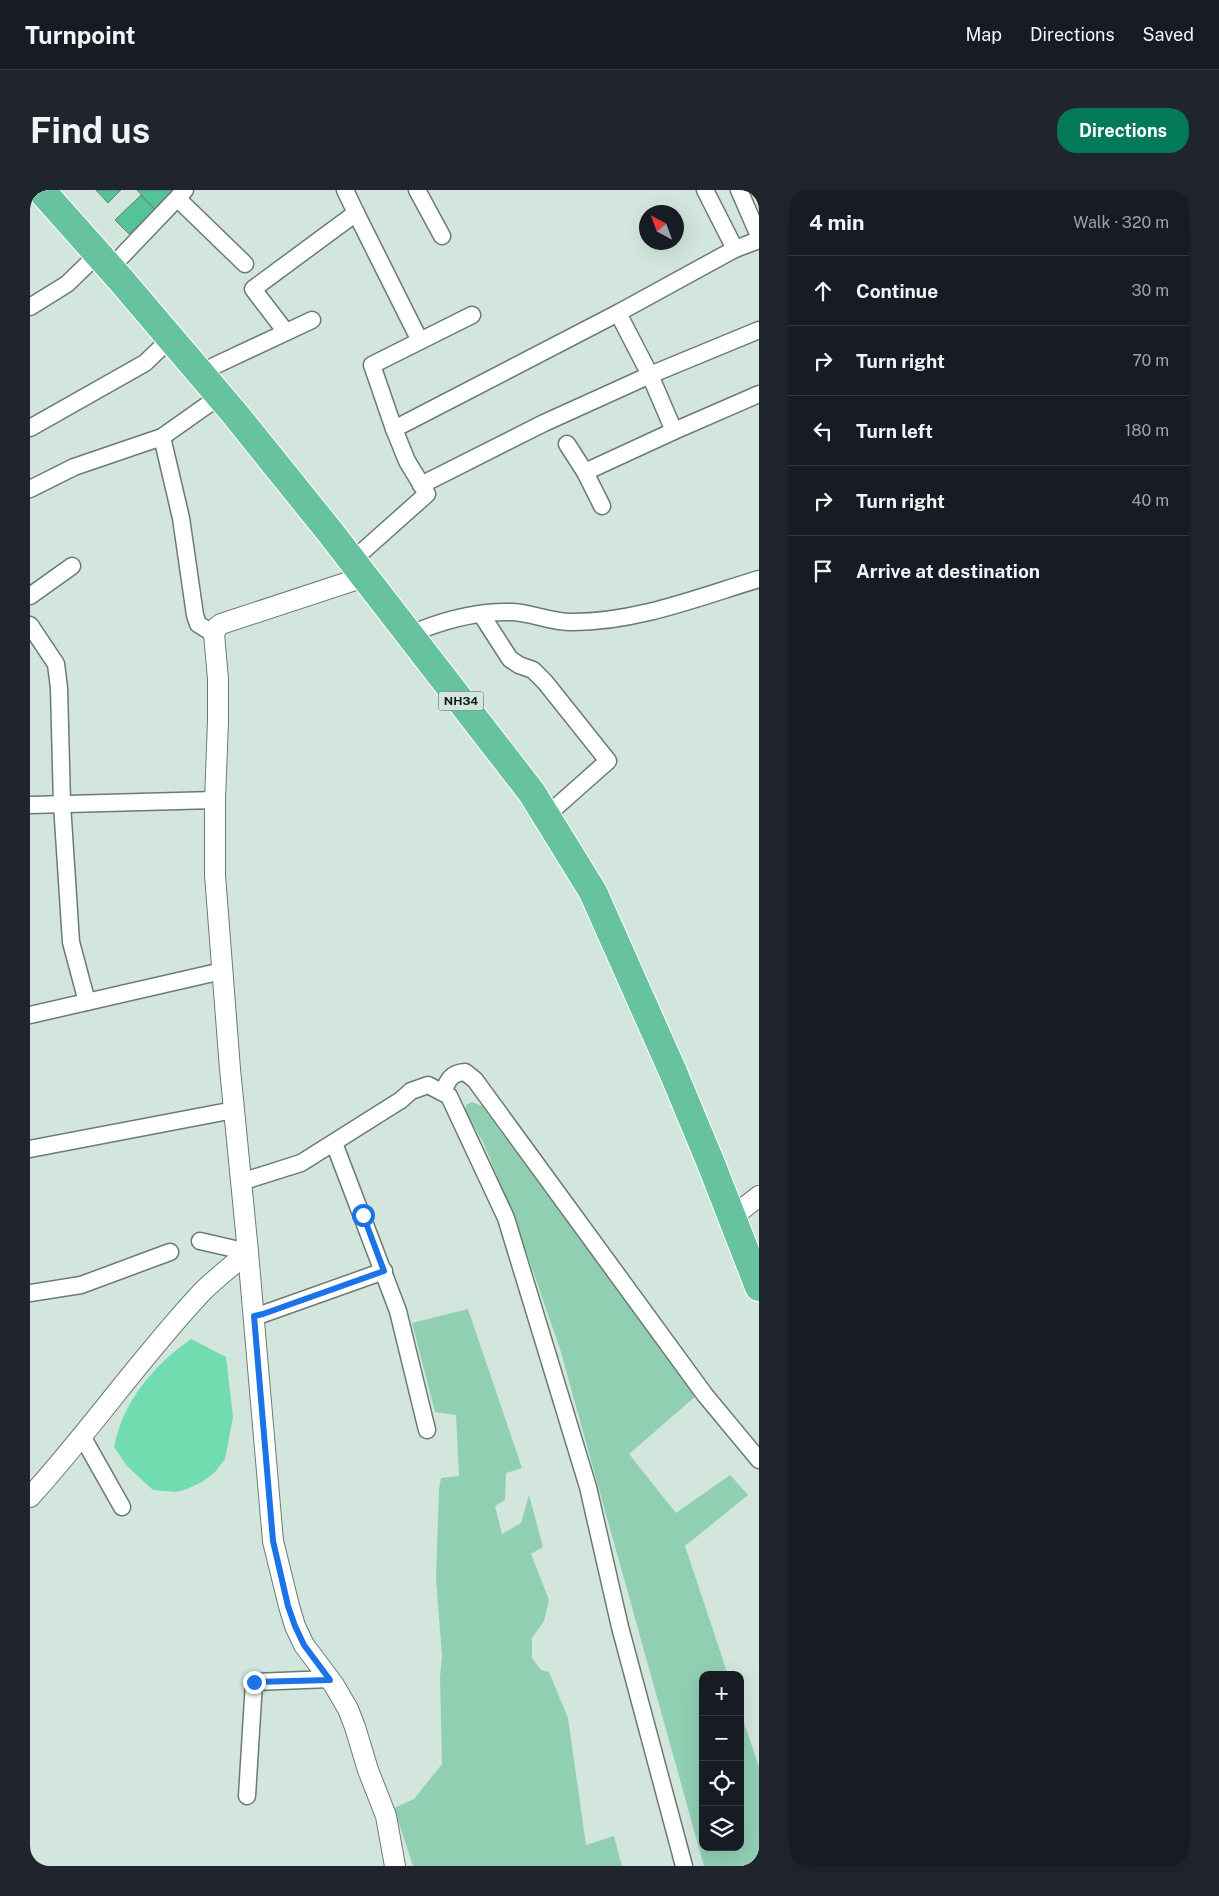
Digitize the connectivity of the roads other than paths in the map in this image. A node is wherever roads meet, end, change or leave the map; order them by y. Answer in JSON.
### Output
{"nodes":[{"id":1,"x":41,"y":190,"type":"edge"},
{"id":2,"x":62,"y":190,"type":"edge"},
{"id":3,"x":345,"y":190,"type":"edge"},
{"id":4,"x":417,"y":190,"type":"edge"},
{"id":5,"x":705,"y":190,"type":"edge"},
{"id":6,"x":738,"y":190,"type":"edge"},
{"id":7,"x":182,"y":194,"type":"edge"},
{"id":8,"x":356,"y":212,"type":"junction"},
{"id":9,"x":442,"y":236,"type":"dead end"},
{"id":10,"x":759,"y":236,"type":"edge"},
{"id":11,"x":759,"y":240,"type":"edge"},
{"id":12,"x":735,"y":249,"type":"junction"},
{"id":13,"x":109,"y":256,"type":"junction"},
{"id":14,"x":245,"y":264,"type":"dead end"},
{"id":15,"x":30,"y":307,"type":"edge"},
{"id":16,"x":618,"y":313,"type":"junction"},
{"id":17,"x":472,"y":315,"type":"dead end"},
{"id":18,"x":312,"y":320,"type":"dead end"},
{"id":19,"x":759,"y":330,"type":"edge"},
{"id":20,"x":286,"y":332,"type":"junction"},
{"id":21,"x":171,"y":338,"type":"junction"},
{"id":22,"x":420,"y":341,"type":"junction"},
{"id":23,"x":214,"y":366,"type":"junction"},
{"id":24,"x":650,"y":375,"type":"junction"},
{"id":25,"x":759,"y":394,"type":"edge"},
{"id":26,"x":220,"y":396,"type":"junction"},
{"id":27,"x":30,"y":428,"type":"edge"},
{"id":28,"x":394,"y":430,"type":"junction"},
{"id":29,"x":674,"y":431,"type":"junction"},
{"id":30,"x":162,"y":437,"type":"junction"},
{"id":31,"x":567,"y":444,"type":"dead end"},
{"id":32,"x":585,"y":472,"type":"junction"},
{"id":33,"x":421,"y":485,"type":"junction"},
{"id":34,"x":30,"y":490,"type":"edge"},
{"id":35,"x":602,"y":506,"type":"dead end"},
{"id":36,"x":364,"y":564,"type":"junction"},
{"id":37,"x":72,"y":566,"type":"dead end"},
{"id":38,"x":759,"y":579,"type":"edge"},
{"id":39,"x":30,"y":596,"type":"edge"},
{"id":40,"x":481,"y":614,"type":"junction"},
{"id":41,"x":30,"y":624,"type":"edge"},
{"id":42,"x":423,"y":629,"type":"junction"},
{"id":43,"x":214,"y":634,"type":"junction"},
{"id":44,"x":215,"y":800,"type":"junction"},
{"id":45,"x":62,"y":804,"type":"junction"},
{"id":46,"x":30,"y":806,"type":"edge"},
{"id":47,"x":552,"y":810,"type":"junction"},
{"id":48,"x":222,"y":971,"type":"junction"},
{"id":49,"x":87,"y":1002,"type":"junction"},
{"id":50,"x":30,"y":1015,"type":"edge"},
{"id":51,"x":443,"y":1092,"type":"junction"},
{"id":52,"x":234,"y":1110,"type":"junction"},
{"id":53,"x":334,"y":1142,"type":"junction"},
{"id":54,"x":30,"y":1149,"type":"edge"},
{"id":55,"x":241,"y":1182,"type":"junction"},
{"id":56,"x":745,"y":1208,"type":"edge"},
{"id":57,"x":200,"y":1241,"type":"dead end"},
{"id":58,"x":759,"y":1251,"type":"edge"},
{"id":59,"x":170,"y":1252,"type":"dead end"},
{"id":60,"x":248,"y":1252,"type":"junction"},
{"id":61,"x":384,"y":1271,"type":"junction"},
{"id":62,"x":759,"y":1287,"type":"edge"},
{"id":63,"x":30,"y":1293,"type":"edge"},
{"id":64,"x":254,"y":1316,"type":"junction"},
{"id":65,"x":427,"y":1430,"type":"dead end"},
{"id":66,"x":82,"y":1436,"type":"junction"},
{"id":67,"x":759,"y":1460,"type":"edge"},
{"id":68,"x":30,"y":1497,"type":"edge"},
{"id":69,"x":122,"y":1507,"type":"dead end"},
{"id":70,"x":330,"y":1680,"type":"junction"},
{"id":71,"x":247,"y":1796,"type":"dead end"},
{"id":72,"x":395,"y":1866,"type":"edge"},
{"id":73,"x":684,"y":1866,"type":"edge"}],
"edges":[{"from":1,"to":13,"type":"highway","number":"NH34"},
{"from":2,"to":13,"type":"highway","number":"NH34"},
{"from":3,"to":8,"type":"street"},
{"from":4,"to":9,"type":"street"},
{"from":5,"to":12,"type":"street"},
{"from":6,"to":10,"type":"street"},
{"from":7,"to":13,"type":"street"},
{"from":7,"to":14,"type":"street"},
{"from":8,"to":20,"type":"street"},
{"from":8,"to":22,"type":"street"},
{"from":11,"to":12,"type":"street"},
{"from":12,"to":16,"type":"street"},
{"from":13,"to":15,"type":"street"},
{"from":13,"to":21,"type":"highway","number":"NH34"},
{"from":13,"to":23,"type":"highway","number":"NH34"},
{"from":16,"to":24,"type":"street"},
{"from":16,"to":28,"type":"street"},
{"from":17,"to":22,"type":"street"},
{"from":18,"to":20,"type":"street"},
{"from":19,"to":24,"type":"street"},
{"from":20,"to":23,"type":"street"},
{"from":21,"to":26,"type":"highway","number":"NH34"},
{"from":21,"to":27,"type":"street"},
{"from":22,"to":28,"type":"street"},
{"from":23,"to":36,"type":"highway","number":"NH34"},
{"from":24,"to":29,"type":"street"},
{"from":24,"to":33,"type":"street"},
{"from":25,"to":29,"type":"street"},
{"from":26,"to":30,"type":"street"},
{"from":26,"to":36,"type":"highway","number":"NH34"},
{"from":28,"to":33,"type":"street"},
{"from":29,"to":32,"type":"street"},
{"from":30,"to":34,"type":"street"},
{"from":30,"to":43,"type":"street"},
{"from":31,"to":32,"type":"street"},
{"from":32,"to":35,"type":"street"},
{"from":33,"to":36,"type":"street"},
{"from":36,"to":42,"type":"highway","number":"NH34"},
{"from":36,"to":43,"type":"street"},
{"from":36,"to":47,"type":"highway","number":"NH34"},
{"from":37,"to":39,"type":"street"},
{"from":38,"to":40,"type":"street"},
{"from":40,"to":42,"type":"street"},
{"from":40,"to":47,"type":"street"},
{"from":41,"to":45,"type":"street"},
{"from":42,"to":47,"type":"highway","number":"NH34"},
{"from":43,"to":44,"type":"street"},
{"from":44,"to":45,"type":"street"},
{"from":44,"to":48,"type":"street"},
{"from":45,"to":46,"type":"street"},
{"from":45,"to":49,"type":"street"},
{"from":47,"to":56,"type":"highway","number":"NH34"},
{"from":48,"to":49,"type":"street"},
{"from":48,"to":52,"type":"street"},
{"from":49,"to":50,"type":"street"},
{"from":51,"to":53,"type":"street"},
{"from":51,"to":67,"type":"street"},
{"from":51,"to":73,"type":"street"},
{"from":52,"to":54,"type":"street"},
{"from":52,"to":55,"type":"street"},
{"from":53,"to":55,"type":"street"},
{"from":53,"to":61,"type":"street"},
{"from":55,"to":60,"type":"street"},
{"from":56,"to":58,"type":"highway","number":"NH34"},
{"from":56,"to":62,"type":"highway","number":"NH34"},
{"from":57,"to":60,"type":"street"},
{"from":59,"to":63,"type":"street"},
{"from":60,"to":64,"type":"street"},
{"from":60,"to":66,"type":"street"},
{"from":61,"to":64,"type":"street"},
{"from":61,"to":65,"type":"street"},
{"from":64,"to":70,"type":"street"},
{"from":66,"to":68,"type":"street"},
{"from":66,"to":69,"type":"street"},
{"from":70,"to":71,"type":"street"},
{"from":70,"to":72,"type":"street"}]}
